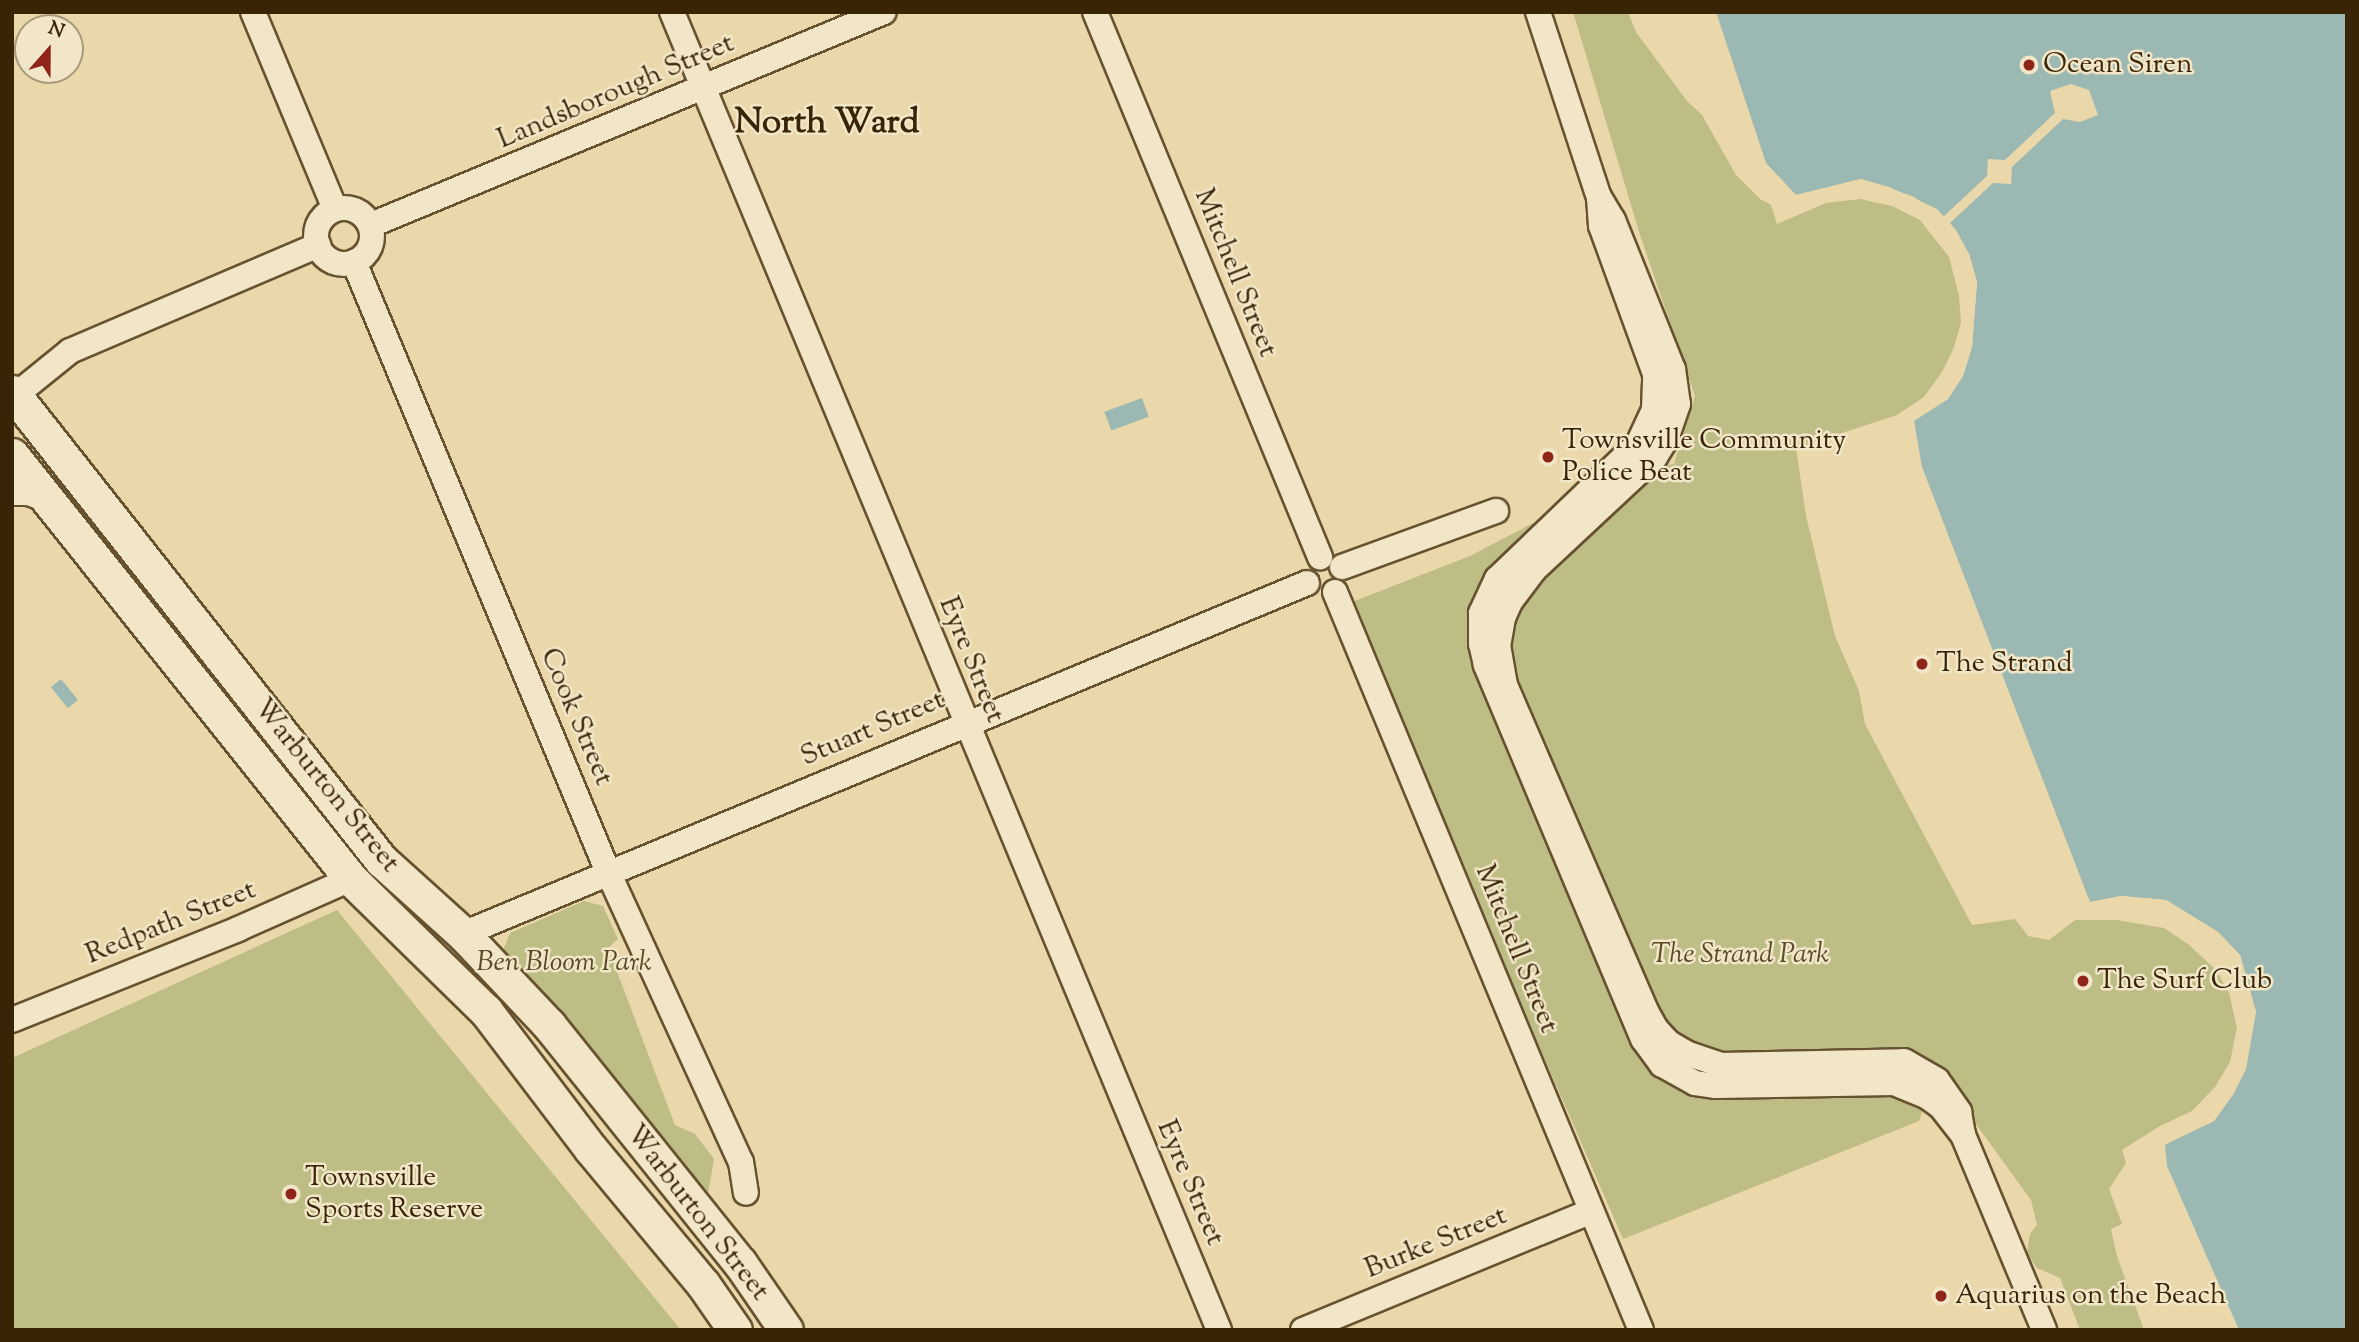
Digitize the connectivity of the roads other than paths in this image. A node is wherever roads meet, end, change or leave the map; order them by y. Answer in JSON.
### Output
{"nodes":[{"id":1,"x":253,"y":12,"type":"edge"},
{"id":2,"x":672,"y":12,"type":"edge"},
{"id":3,"x":884,"y":12,"type":"edge"},
{"id":4,"x":1096,"y":12,"type":"edge"},
{"id":5,"x":1538,"y":12,"type":"edge"},
{"id":6,"x":703,"y":88,"type":"junction"},
{"id":7,"x":335,"y":209,"type":"junction"},
{"id":8,"x":371,"y":225,"type":"junction"},
{"id":9,"x":318,"y":245,"type":"junction"},
{"id":10,"x":354,"y":262,"type":"junction"},
{"id":11,"x":13,"y":395,"type":"edge"},
{"id":12,"x":12,"y":455,"type":"edge"},
{"id":13,"x":12,"y":493,"type":"edge"},
{"id":14,"x":48,"y":500,"type":"junction"},
{"id":15,"x":1496,"y":511,"type":"dead end"},
{"id":16,"x":1331,"y":562,"type":"junction"},
{"id":17,"x":1307,"y":583,"type":"junction"},
{"id":18,"x":1335,"y":592,"type":"junction"},
{"id":19,"x":965,"y":723,"type":"junction"},
{"id":20,"x":608,"y":872,"type":"junction"},
{"id":21,"x":351,"y":879,"type":"junction"},
{"id":22,"x":463,"y":934,"type":"junction"},
{"id":23,"x":12,"y":1020,"type":"edge"},
{"id":24,"x":746,"y":1193,"type":"dead end"},
{"id":25,"x":1590,"y":1212,"type":"junction"},
{"id":26,"x":735,"y":1330,"type":"edge"},
{"id":27,"x":786,"y":1330,"type":"edge"},
{"id":28,"x":1219,"y":1330,"type":"edge"},
{"id":29,"x":1303,"y":1330,"type":"edge"},
{"id":30,"x":1641,"y":1330,"type":"edge"},
{"id":31,"x":2044,"y":1330,"type":"edge"}],
"edges":[{"from":1,"to":7,"type":"street"},
{"from":2,"to":6,"type":"street","name":"Eyre Street"},
{"from":3,"to":6,"type":"street","name":"Landsborough Street"},
{"from":4,"to":16,"type":"street","name":"Mitchell Street"},
{"from":5,"to":31,"type":"street"},
{"from":6,"to":8,"type":"street","name":"Landsborough Street"},
{"from":6,"to":19,"type":"street","name":"Eyre Street"},
{"from":7,"to":8,"type":"street"},
{"from":7,"to":9,"type":"street"},
{"from":8,"to":10,"type":"street"},
{"from":9,"to":10,"type":"street"},
{"from":9,"to":11,"type":"street"},
{"from":10,"to":20,"type":"street","name":"Cook Street"},
{"from":11,"to":22,"type":"main road","name":"Warburton Street"},
{"from":12,"to":14,"type":"main road","name":"Warburton Street"},
{"from":13,"to":14,"type":"street"},
{"from":14,"to":21,"type":"main road","name":"Warburton Street"},
{"from":15,"to":16,"type":"street"},
{"from":16,"to":17,"type":"street"},
{"from":16,"to":18,"type":"street"},
{"from":17,"to":18,"type":"street"},
{"from":17,"to":19,"type":"street","name":"Stuart Street"},
{"from":18,"to":25,"type":"street","name":"Mitchell Street"},
{"from":19,"to":20,"type":"street","name":"Stuart Street"},
{"from":19,"to":28,"type":"street","name":"Eyre Street"},
{"from":20,"to":22,"type":"street","name":"Stuart Street"},
{"from":20,"to":24,"type":"street","name":"Cook Street"},
{"from":21,"to":23,"type":"street","name":"Redpath Street"},
{"from":21,"to":26,"type":"main road","name":"Warburton Street"},
{"from":22,"to":27,"type":"main road","name":"Warburton Street"},
{"from":25,"to":29,"type":"street","name":"Burke Street"},
{"from":25,"to":30,"type":"street","name":"Mitchell Street"}]}
